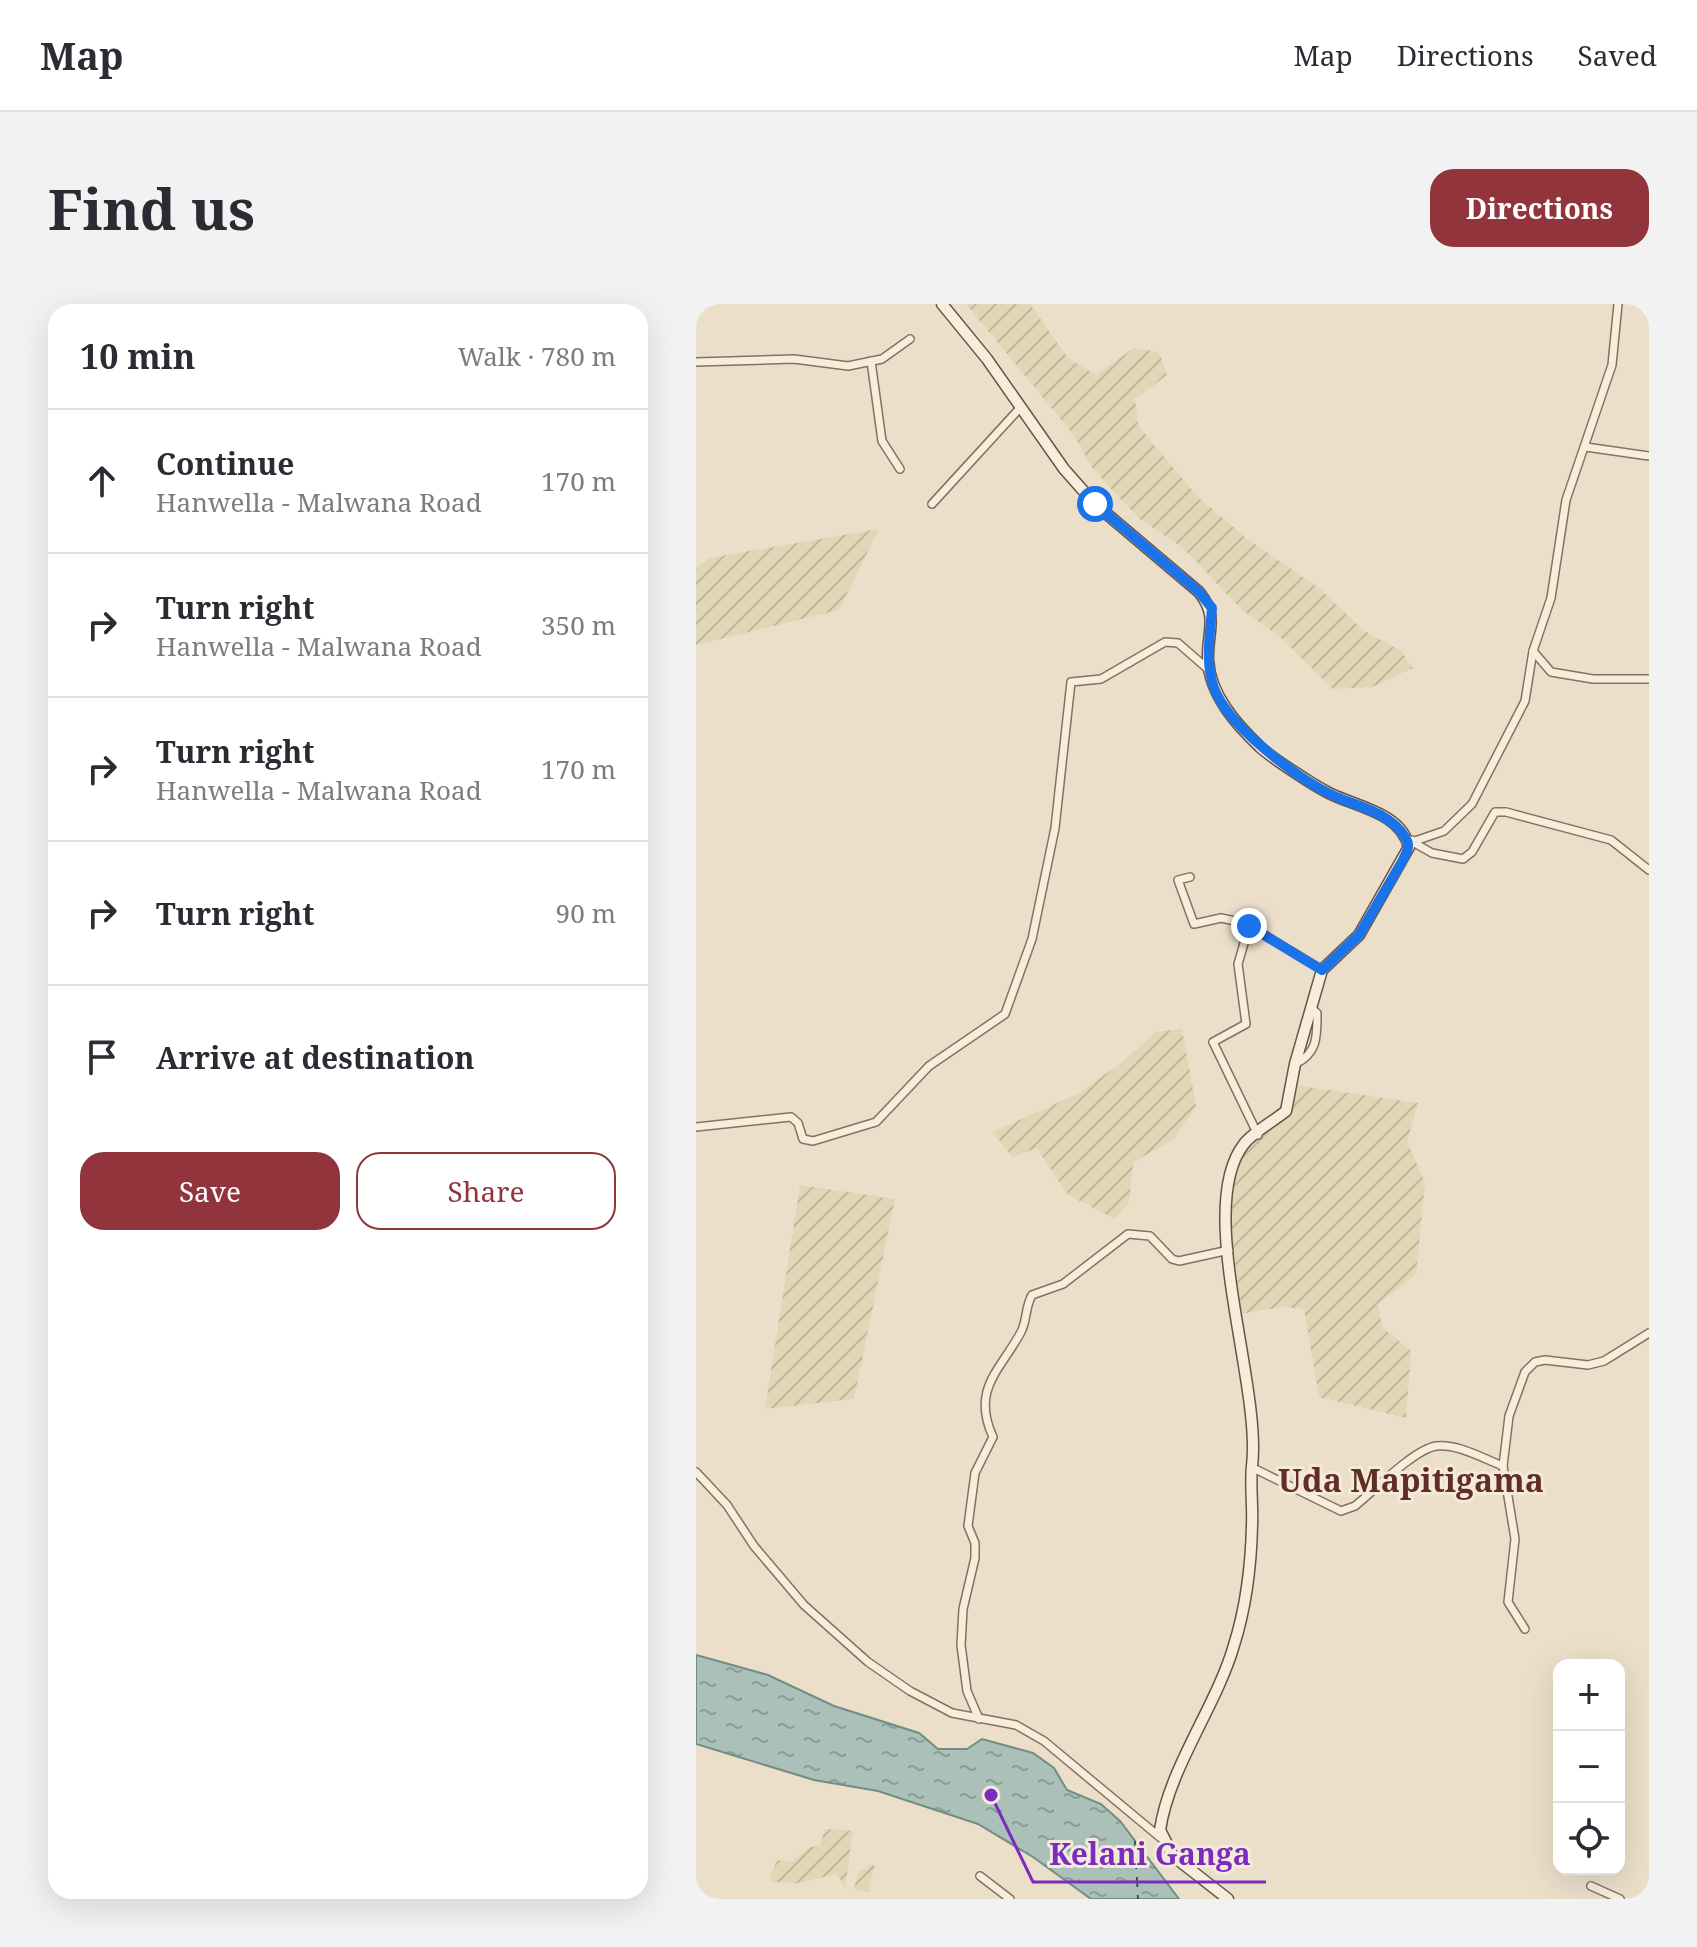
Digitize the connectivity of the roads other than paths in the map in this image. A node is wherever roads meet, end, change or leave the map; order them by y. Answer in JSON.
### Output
{"nodes":[{"id":1,"x":942,"y":304,"type":"edge"},
{"id":2,"x":1618,"y":304,"type":"edge"},
{"id":3,"x":910,"y":339,"type":"dead end"},
{"id":4,"x":871,"y":361,"type":"junction"},
{"id":5,"x":696,"y":362,"type":"edge"},
{"id":6,"x":1020,"y":408,"type":"junction"},
{"id":7,"x":1586,"y":447,"type":"junction"},
{"id":8,"x":1649,"y":456,"type":"edge"},
{"id":9,"x":900,"y":469,"type":"dead end"},
{"id":10,"x":932,"y":504,"type":"dead end"},
{"id":11,"x":1533,"y":651,"type":"junction"},
{"id":12,"x":1210,"y":671,"type":"junction"},
{"id":13,"x":1649,"y":679,"type":"edge"},
{"id":14,"x":1407,"y":839,"type":"junction"},
{"id":15,"x":1649,"y":870,"type":"edge"},
{"id":16,"x":1190,"y":877,"type":"dead end"},
{"id":17,"x":1249,"y":926,"type":"junction"},
{"id":18,"x":1322,"y":970,"type":"junction"},
{"id":19,"x":696,"y":1127,"type":"edge"},
{"id":20,"x":1258,"y":1135,"type":"junction"},
{"id":21,"x":1229,"y":1250,"type":"junction"},
{"id":22,"x":1649,"y":1333,"type":"edge"},
{"id":23,"x":1503,"y":1466,"type":"junction"},
{"id":24,"x":1251,"y":1467,"type":"junction"},
{"id":25,"x":696,"y":1472,"type":"edge"},
{"id":26,"x":1525,"y":1629,"type":"dead end"},
{"id":27,"x":979,"y":1719,"type":"junction"},
{"id":28,"x":1162,"y":1839,"type":"junction"},
{"id":29,"x":980,"y":1876,"type":"dead end"},
{"id":30,"x":1591,"y":1886,"type":"dead end"},
{"id":31,"x":1010,"y":1899,"type":"edge"},
{"id":32,"x":1228,"y":1899,"type":"edge"},
{"id":33,"x":1620,"y":1899,"type":"edge"}],
"edges":[{"from":1,"to":6,"type":"street"},
{"from":2,"to":7,"type":"street"},
{"from":3,"to":4,"type":"street"},
{"from":4,"to":5,"type":"street"},
{"from":4,"to":9,"type":"street"},
{"from":6,"to":10,"type":"street"},
{"from":6,"to":12,"type":"street"},
{"from":7,"to":8,"type":"street"},
{"from":7,"to":11,"type":"street"},
{"from":11,"to":13,"type":"street"},
{"from":11,"to":14,"type":"street"},
{"from":12,"to":14,"type":"street"},
{"from":12,"to":19,"type":"street"},
{"from":14,"to":15,"type":"street"},
{"from":14,"to":18,"type":"street"},
{"from":16,"to":17,"type":"street"},
{"from":17,"to":18,"type":"street"},
{"from":17,"to":20,"type":"street"},
{"from":18,"to":20,"type":"street"},
{"from":20,"to":21,"type":"street"},
{"from":21,"to":24,"type":"street"},
{"from":21,"to":27,"type":"street"},
{"from":22,"to":23,"type":"street"},
{"from":23,"to":24,"type":"street"},
{"from":23,"to":26,"type":"street"},
{"from":24,"to":28,"type":"street"},
{"from":25,"to":27,"type":"street"},
{"from":27,"to":28,"type":"street"},
{"from":28,"to":32,"type":"street"},
{"from":29,"to":31,"type":"street"},
{"from":30,"to":33,"type":"street"}]}
